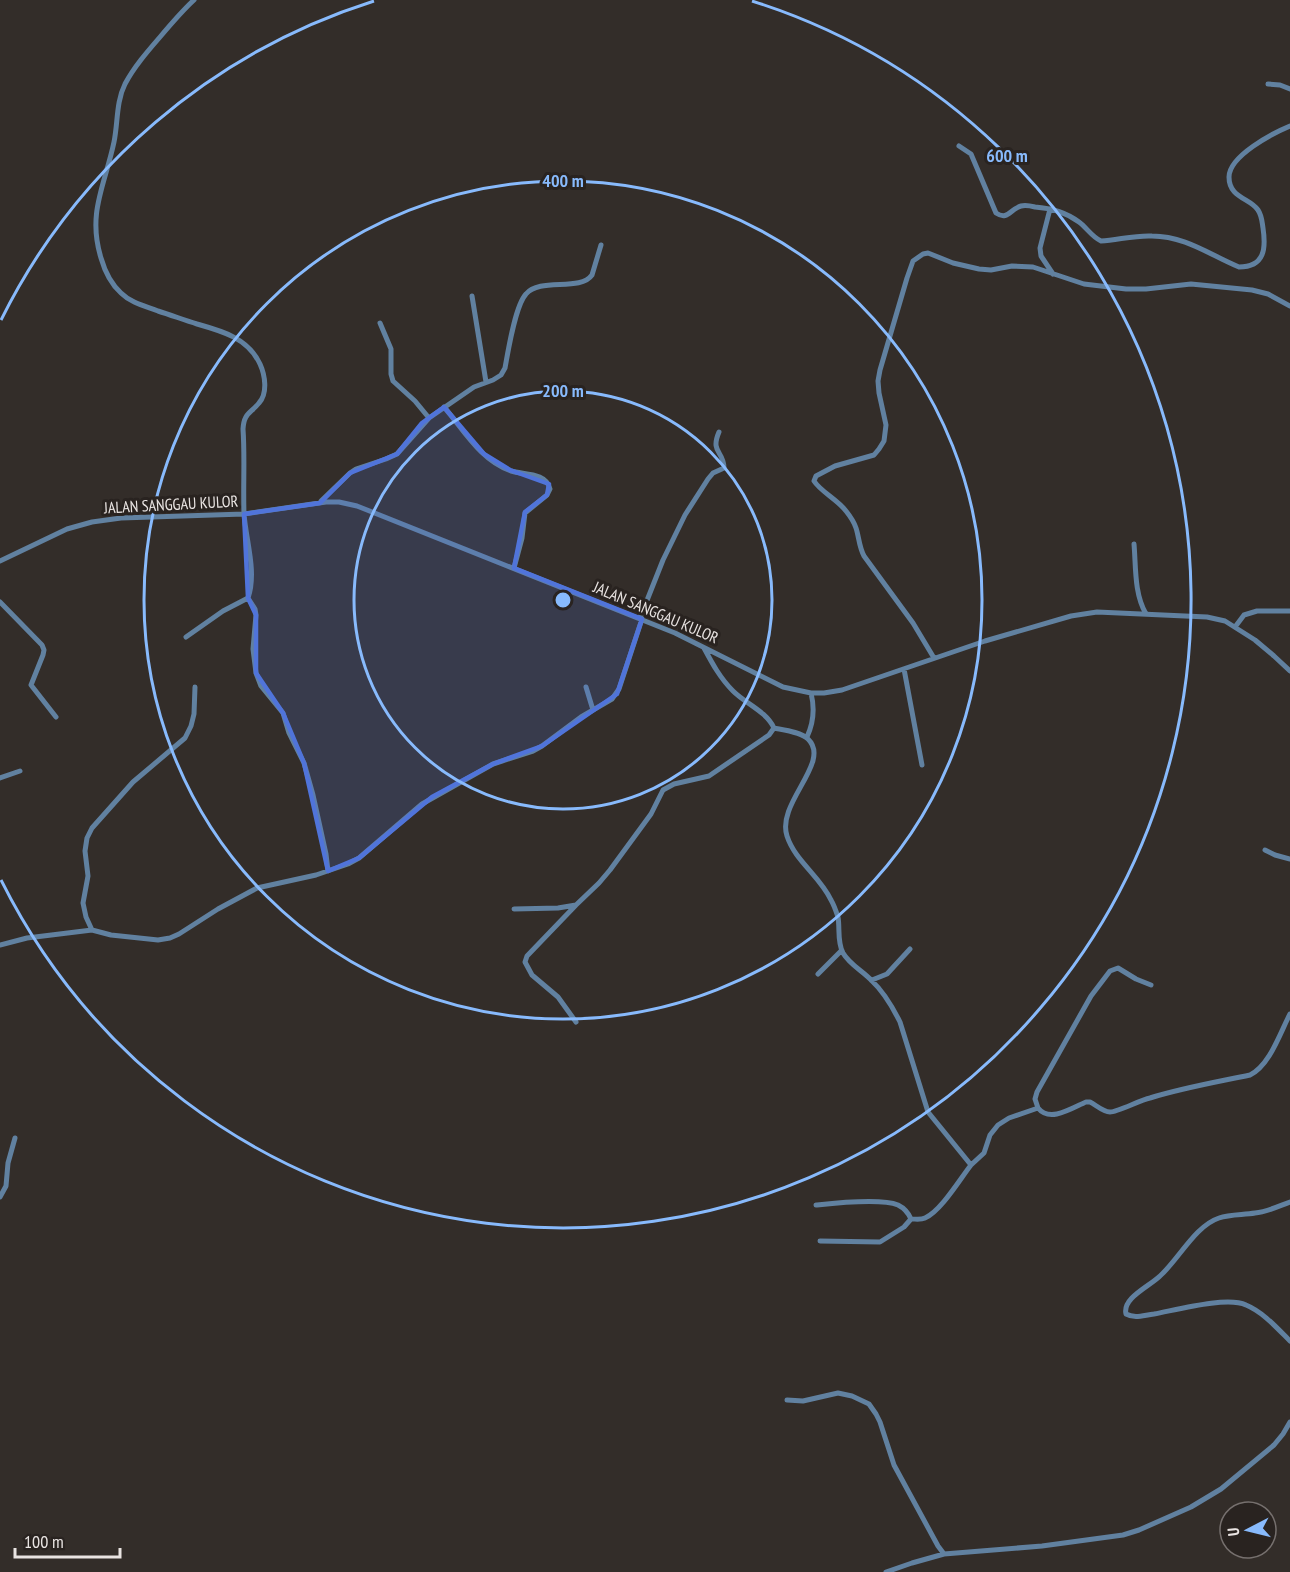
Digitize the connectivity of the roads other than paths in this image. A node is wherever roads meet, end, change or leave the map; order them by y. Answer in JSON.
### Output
{"nodes":[{"id":1,"x":194,"y":0,"type":"edge"},
{"id":2,"x":1268,"y":84,"type":"dead end"},
{"id":3,"x":1290,"y":89,"type":"edge"},
{"id":4,"x":1290,"y":126,"type":"edge"},
{"id":5,"x":958,"y":146,"type":"dead end"},
{"id":6,"x":1050,"y":209,"type":"junction"},
{"id":7,"x":601,"y":244,"type":"dead end"},
{"id":8,"x":1053,"y":273,"type":"junction"},
{"id":9,"x":472,"y":296,"type":"dead end"},
{"id":10,"x":1290,"y":306,"type":"edge"},
{"id":11,"x":380,"y":323,"type":"dead end"},
{"id":12,"x":486,"y":382,"type":"junction"},
{"id":13,"x":444,"y":406,"type":"junction"},
{"id":14,"x":429,"y":417,"type":"junction"},
{"id":15,"x":719,"y":432,"type":"dead end"},
{"id":16,"x":320,"y":503,"type":"junction"},
{"id":17,"x":244,"y":514,"type":"junction"},
{"id":18,"x":1134,"y":543,"type":"dead end"},
{"id":19,"x":0,"y":561,"type":"edge"},
{"id":20,"x":514,"y":568,"type":"junction"},
{"id":21,"x":248,"y":598,"type":"junction"},
{"id":22,"x":0,"y":602,"type":"edge"},
{"id":23,"x":1290,"y":611,"type":"edge"},
{"id":24,"x":1146,"y":614,"type":"junction"},
{"id":25,"x":641,"y":619,"type":"junction"},
{"id":26,"x":1235,"y":627,"type":"junction"},
{"id":27,"x":186,"y":637,"type":"dead end"},
{"id":28,"x":703,"y":646,"type":"junction"},
{"id":29,"x":934,"y":658,"type":"junction"},
{"id":30,"x":904,"y":669,"type":"junction"},
{"id":31,"x":1290,"y":671,"type":"edge"},
{"id":32,"x":195,"y":687,"type":"dead end"},
{"id":33,"x":586,"y":687,"type":"dead end"},
{"id":34,"x":812,"y":693,"type":"junction"},
{"id":35,"x":593,"y":710,"type":"junction"},
{"id":36,"x":56,"y":717,"type":"dead end"},
{"id":37,"x":774,"y":728,"type":"junction"},
{"id":38,"x":807,"y":737,"type":"junction"},
{"id":39,"x":922,"y":765,"type":"dead end"},
{"id":40,"x":20,"y":771,"type":"dead end"},
{"id":41,"x":0,"y":778,"type":"edge"},
{"id":42,"x":1265,"y":850,"type":"dead end"},
{"id":43,"x":1290,"y":859,"type":"edge"},
{"id":44,"x":328,"y":871,"type":"junction"},
{"id":45,"x":576,"y":905,"type":"junction"},
{"id":46,"x":514,"y":909,"type":"dead end"},
{"id":47,"x":92,"y":930,"type":"junction"},
{"id":48,"x":0,"y":945,"type":"edge"},
{"id":49,"x":910,"y":949,"type":"dead end"},
{"id":50,"x":841,"y":951,"type":"junction"},
{"id":51,"x":818,"y":974,"type":"dead end"},
{"id":52,"x":872,"y":980,"type":"junction"},
{"id":53,"x":1152,"y":985,"type":"dead end"},
{"id":54,"x":1290,"y":1014,"type":"edge"},
{"id":55,"x":576,"y":1022,"type":"dead end"},
{"id":56,"x":1038,"y":1108,"type":"junction"},
{"id":57,"x":15,"y":1138,"type":"dead end"},
{"id":58,"x":970,"y":1165,"type":"junction"},
{"id":59,"x":0,"y":1197,"type":"edge"},
{"id":60,"x":1290,"y":1202,"type":"edge"},
{"id":61,"x":816,"y":1205,"type":"dead end"},
{"id":62,"x":911,"y":1219,"type":"junction"},
{"id":63,"x":820,"y":1241,"type":"dead end"},
{"id":64,"x":1290,"y":1341,"type":"edge"},
{"id":65,"x":787,"y":1400,"type":"dead end"},
{"id":66,"x":1290,"y":1422,"type":"edge"},
{"id":67,"x":944,"y":1554,"type":"junction"},
{"id":68,"x":886,"y":1572,"type":"edge"}],
"edges":[{"from":1,"to":17,"type":"street"},
{"from":2,"to":3,"type":"street"},
{"from":4,"to":6,"type":"street"},
{"from":5,"to":6,"type":"street"},
{"from":6,"to":8,"type":"street"},
{"from":7,"to":12,"type":"street"},
{"from":8,"to":10,"type":"street"},
{"from":8,"to":29,"type":"street"},
{"from":9,"to":12,"type":"street"},
{"from":11,"to":14,"type":"street"},
{"from":12,"to":13,"type":"street"},
{"from":13,"to":14,"type":"street"},
{"from":13,"to":20,"type":"street"},
{"from":14,"to":16,"type":"street"},
{"from":15,"to":25,"type":"street"},
{"from":16,"to":17,"type":"street","name":"JALAN SANGGAU KULOR"},
{"from":16,"to":20,"type":"street","name":"JALAN SANGGAU KULOR"},
{"from":17,"to":19,"type":"street","name":"JALAN SANGGAU KULOR"},
{"from":17,"to":21,"type":"street"},
{"from":18,"to":24,"type":"street"},
{"from":20,"to":25,"type":"street","name":"JALAN SANGGAU KULOR"},
{"from":21,"to":27,"type":"street"},
{"from":21,"to":44,"type":"street"},
{"from":22,"to":36,"type":"street"},
{"from":23,"to":26,"type":"street"},
{"from":24,"to":26,"type":"street","name":"JALAN SANGGAU KULOR"},
{"from":24,"to":29,"type":"street","name":"JALAN SANGGAU KULOR"},
{"from":25,"to":28,"type":"street","name":"JALAN SANGGAU KULOR"},
{"from":25,"to":35,"type":"street"},
{"from":26,"to":31,"type":"street","name":"JALAN SANGGAU KULOR"},
{"from":28,"to":34,"type":"street","name":"JALAN SANGGAU KULOR"},
{"from":28,"to":37,"type":"street"},
{"from":29,"to":30,"type":"street","name":"JALAN SANGGAU KULOR"},
{"from":30,"to":34,"type":"street","name":"JALAN SANGGAU KULOR"},
{"from":30,"to":39,"type":"street"},
{"from":32,"to":47,"type":"street"},
{"from":33,"to":35,"type":"street"},
{"from":34,"to":38,"type":"street"},
{"from":35,"to":44,"type":"street"},
{"from":37,"to":38,"type":"street"},
{"from":37,"to":45,"type":"street"},
{"from":38,"to":50,"type":"street"},
{"from":40,"to":41,"type":"street"},
{"from":42,"to":43,"type":"street"},
{"from":44,"to":47,"type":"street"},
{"from":45,"to":46,"type":"street"},
{"from":45,"to":55,"type":"street"},
{"from":47,"to":48,"type":"street"},
{"from":49,"to":52,"type":"street"},
{"from":50,"to":51,"type":"street"},
{"from":50,"to":52,"type":"street"},
{"from":52,"to":58,"type":"street"},
{"from":53,"to":56,"type":"street"},
{"from":54,"to":56,"type":"street"},
{"from":56,"to":58,"type":"street"},
{"from":57,"to":59,"type":"street"},
{"from":58,"to":62,"type":"street"},
{"from":60,"to":64,"type":"street"},
{"from":61,"to":62,"type":"street"},
{"from":62,"to":63,"type":"street"},
{"from":65,"to":67,"type":"street"},
{"from":66,"to":67,"type":"street"},
{"from":67,"to":68,"type":"street"}]}
